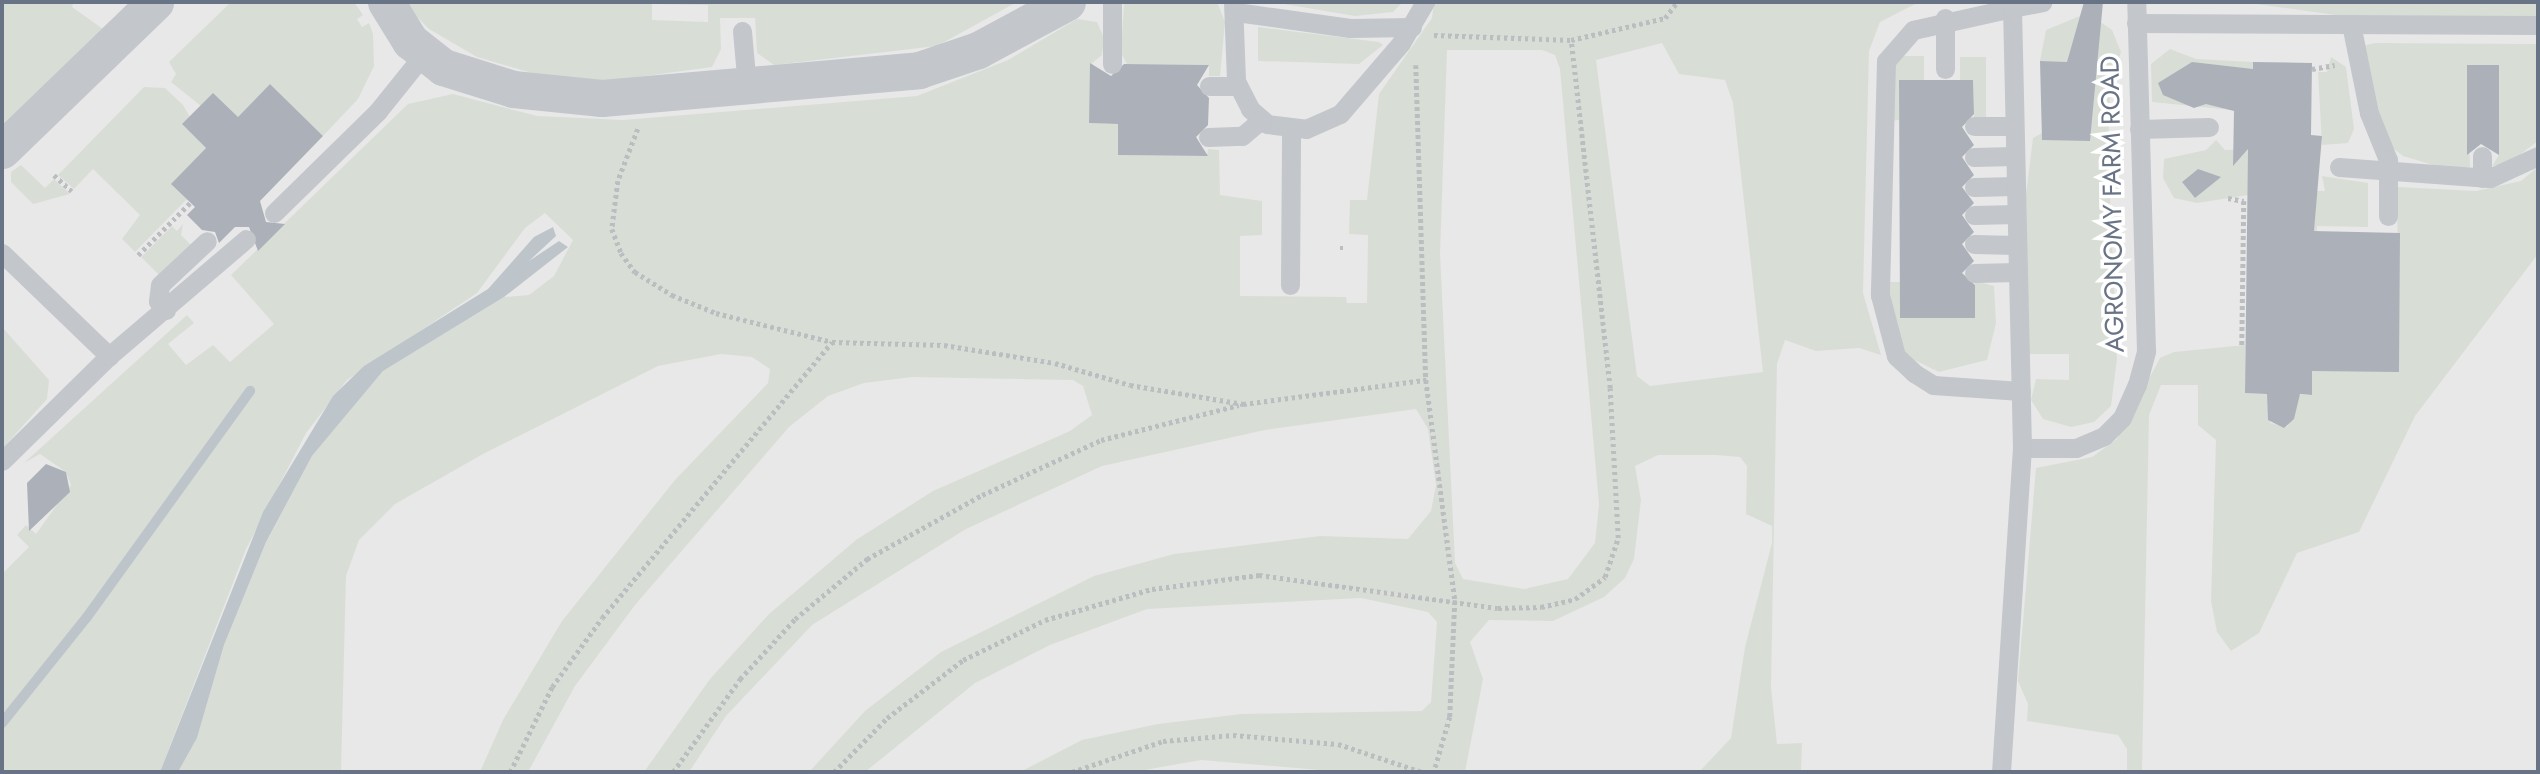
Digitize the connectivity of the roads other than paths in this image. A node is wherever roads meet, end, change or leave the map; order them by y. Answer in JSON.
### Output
{"nodes":[{"id":1,"x":155,"y":2,"type":"edge"},
{"id":2,"x":386,"y":2,"type":"edge"},
{"id":3,"x":1068,"y":2,"type":"edge"},
{"id":4,"x":1112,"y":2,"type":"edge"},
{"id":5,"x":1425,"y":2,"type":"edge"},
{"id":6,"x":2042,"y":2,"type":"edge"},
{"id":7,"x":2136,"y":2,"type":"edge"},
{"id":8,"x":1235,"y":7,"type":"edge"},
{"id":9,"x":2012,"y":8,"type":"junction"},
{"id":10,"x":1945,"y":19,"type":"junction"},
{"id":11,"x":2136,"y":23,"type":"junction"},
{"id":12,"x":2351,"y":24,"type":"junction"},
{"id":13,"x":2538,"y":26,"type":"edge"},
{"id":14,"x":1412,"y":27,"type":"junction"},
{"id":15,"x":742,"y":31,"type":"dead end"},
{"id":16,"x":423,"y":55,"type":"junction"},
{"id":17,"x":1112,"y":64,"type":"dead end"},
{"id":18,"x":1945,"y":69,"type":"dead end"},
{"id":19,"x":1209,"y":86,"type":"dead end"},
{"id":20,"x":1238,"y":86,"type":"junction"},
{"id":21,"x":747,"y":87,"type":"junction"},
{"id":22,"x":1262,"y":119,"type":"junction"},
{"id":23,"x":1974,"y":126,"type":"dead end"},
{"id":24,"x":2013,"y":126,"type":"junction"},
{"id":25,"x":2209,"y":127,"type":"dead end"},
{"id":26,"x":1291,"y":128,"type":"junction"},
{"id":27,"x":2140,"y":129,"type":"junction"},
{"id":28,"x":1208,"y":137,"type":"dead end"},
{"id":29,"x":2,"y":150,"type":"edge"},
{"id":30,"x":2014,"y":156,"type":"junction"},
{"id":31,"x":2482,"y":156,"type":"dead end"},
{"id":32,"x":2538,"y":156,"type":"edge"},
{"id":33,"x":1974,"y":157,"type":"dead end"},
{"id":34,"x":2339,"y":167,"type":"dead end"},
{"id":35,"x":2388,"y":173,"type":"junction"},
{"id":36,"x":2482,"y":178,"type":"junction"},
{"id":37,"x":2015,"y":186,"type":"junction"},
{"id":38,"x":1974,"y":187,"type":"dead end"},
{"id":39,"x":274,"y":213,"type":"dead end"},
{"id":40,"x":2016,"y":214,"type":"junction"},
{"id":41,"x":1974,"y":215,"type":"dead end"},
{"id":42,"x":2388,"y":216,"type":"dead end"},
{"id":43,"x":246,"y":239,"type":"dead end"},
{"id":44,"x":207,"y":241,"type":"dead end"},
{"id":45,"x":1975,"y":244,"type":"dead end"},
{"id":46,"x":2017,"y":245,"type":"junction"},
{"id":47,"x":2,"y":253,"type":"edge"},
{"id":48,"x":2017,"y":272,"type":"junction"},
{"id":49,"x":1974,"y":273,"type":"dead end"},
{"id":50,"x":1290,"y":285,"type":"dead end"},
{"id":51,"x":166,"y":310,"type":"junction"},
{"id":52,"x":109,"y":356,"type":"junction"},
{"id":53,"x":2021,"y":391,"type":"junction"},
{"id":54,"x":2022,"y":448,"type":"junction"},
{"id":55,"x":2,"y":461,"type":"edge"},
{"id":56,"x":2001,"y":772,"type":"edge"}],
"edges":[{"from":1,"to":29,"type":"street"},
{"from":2,"to":16,"type":"street"},
{"from":3,"to":21,"type":"street"},
{"from":4,"to":17,"type":"lane"},
{"from":5,"to":14,"type":"lane"},
{"from":6,"to":9,"type":"lane"},
{"from":7,"to":11,"type":"lane","name":"AGRONOMY FARM ROAD"},
{"from":8,"to":14,"type":"lane"},
{"from":8,"to":20,"type":"lane"},
{"from":9,"to":10,"type":"lane"},
{"from":9,"to":24,"type":"lane"},
{"from":10,"to":18,"type":"lane"},
{"from":10,"to":53,"type":"lane"},
{"from":11,"to":12,"type":"lane"},
{"from":11,"to":27,"type":"lane","name":"AGRONOMY FARM ROAD"},
{"from":12,"to":13,"type":"lane"},
{"from":12,"to":35,"type":"lane"},
{"from":14,"to":26,"type":"lane"},
{"from":15,"to":21,"type":"lane"},
{"from":16,"to":21,"type":"street"},
{"from":16,"to":39,"type":"lane"},
{"from":19,"to":20,"type":"lane"},
{"from":20,"to":22,"type":"lane"},
{"from":22,"to":26,"type":"lane"},
{"from":22,"to":28,"type":"lane"},
{"from":23,"to":24,"type":"lane"},
{"from":24,"to":30,"type":"lane"},
{"from":25,"to":27,"type":"lane"},
{"from":26,"to":50,"type":"lane"},
{"from":27,"to":54,"type":"lane","name":"AGRONOMY FARM ROAD"},
{"from":30,"to":33,"type":"lane"},
{"from":30,"to":37,"type":"lane"},
{"from":31,"to":36,"type":"lane"},
{"from":32,"to":36,"type":"lane"},
{"from":34,"to":35,"type":"lane"},
{"from":35,"to":36,"type":"lane"},
{"from":35,"to":42,"type":"lane"},
{"from":37,"to":38,"type":"lane"},
{"from":37,"to":40,"type":"lane"},
{"from":40,"to":41,"type":"lane"},
{"from":40,"to":46,"type":"lane"},
{"from":43,"to":51,"type":"lane"},
{"from":44,"to":51,"type":"lane"},
{"from":45,"to":46,"type":"lane"},
{"from":46,"to":48,"type":"lane"},
{"from":47,"to":52,"type":"lane"},
{"from":48,"to":49,"type":"lane"},
{"from":48,"to":53,"type":"lane"},
{"from":51,"to":52,"type":"lane"},
{"from":52,"to":55,"type":"lane"},
{"from":53,"to":54,"type":"lane"},
{"from":54,"to":56,"type":"lane"}]}
